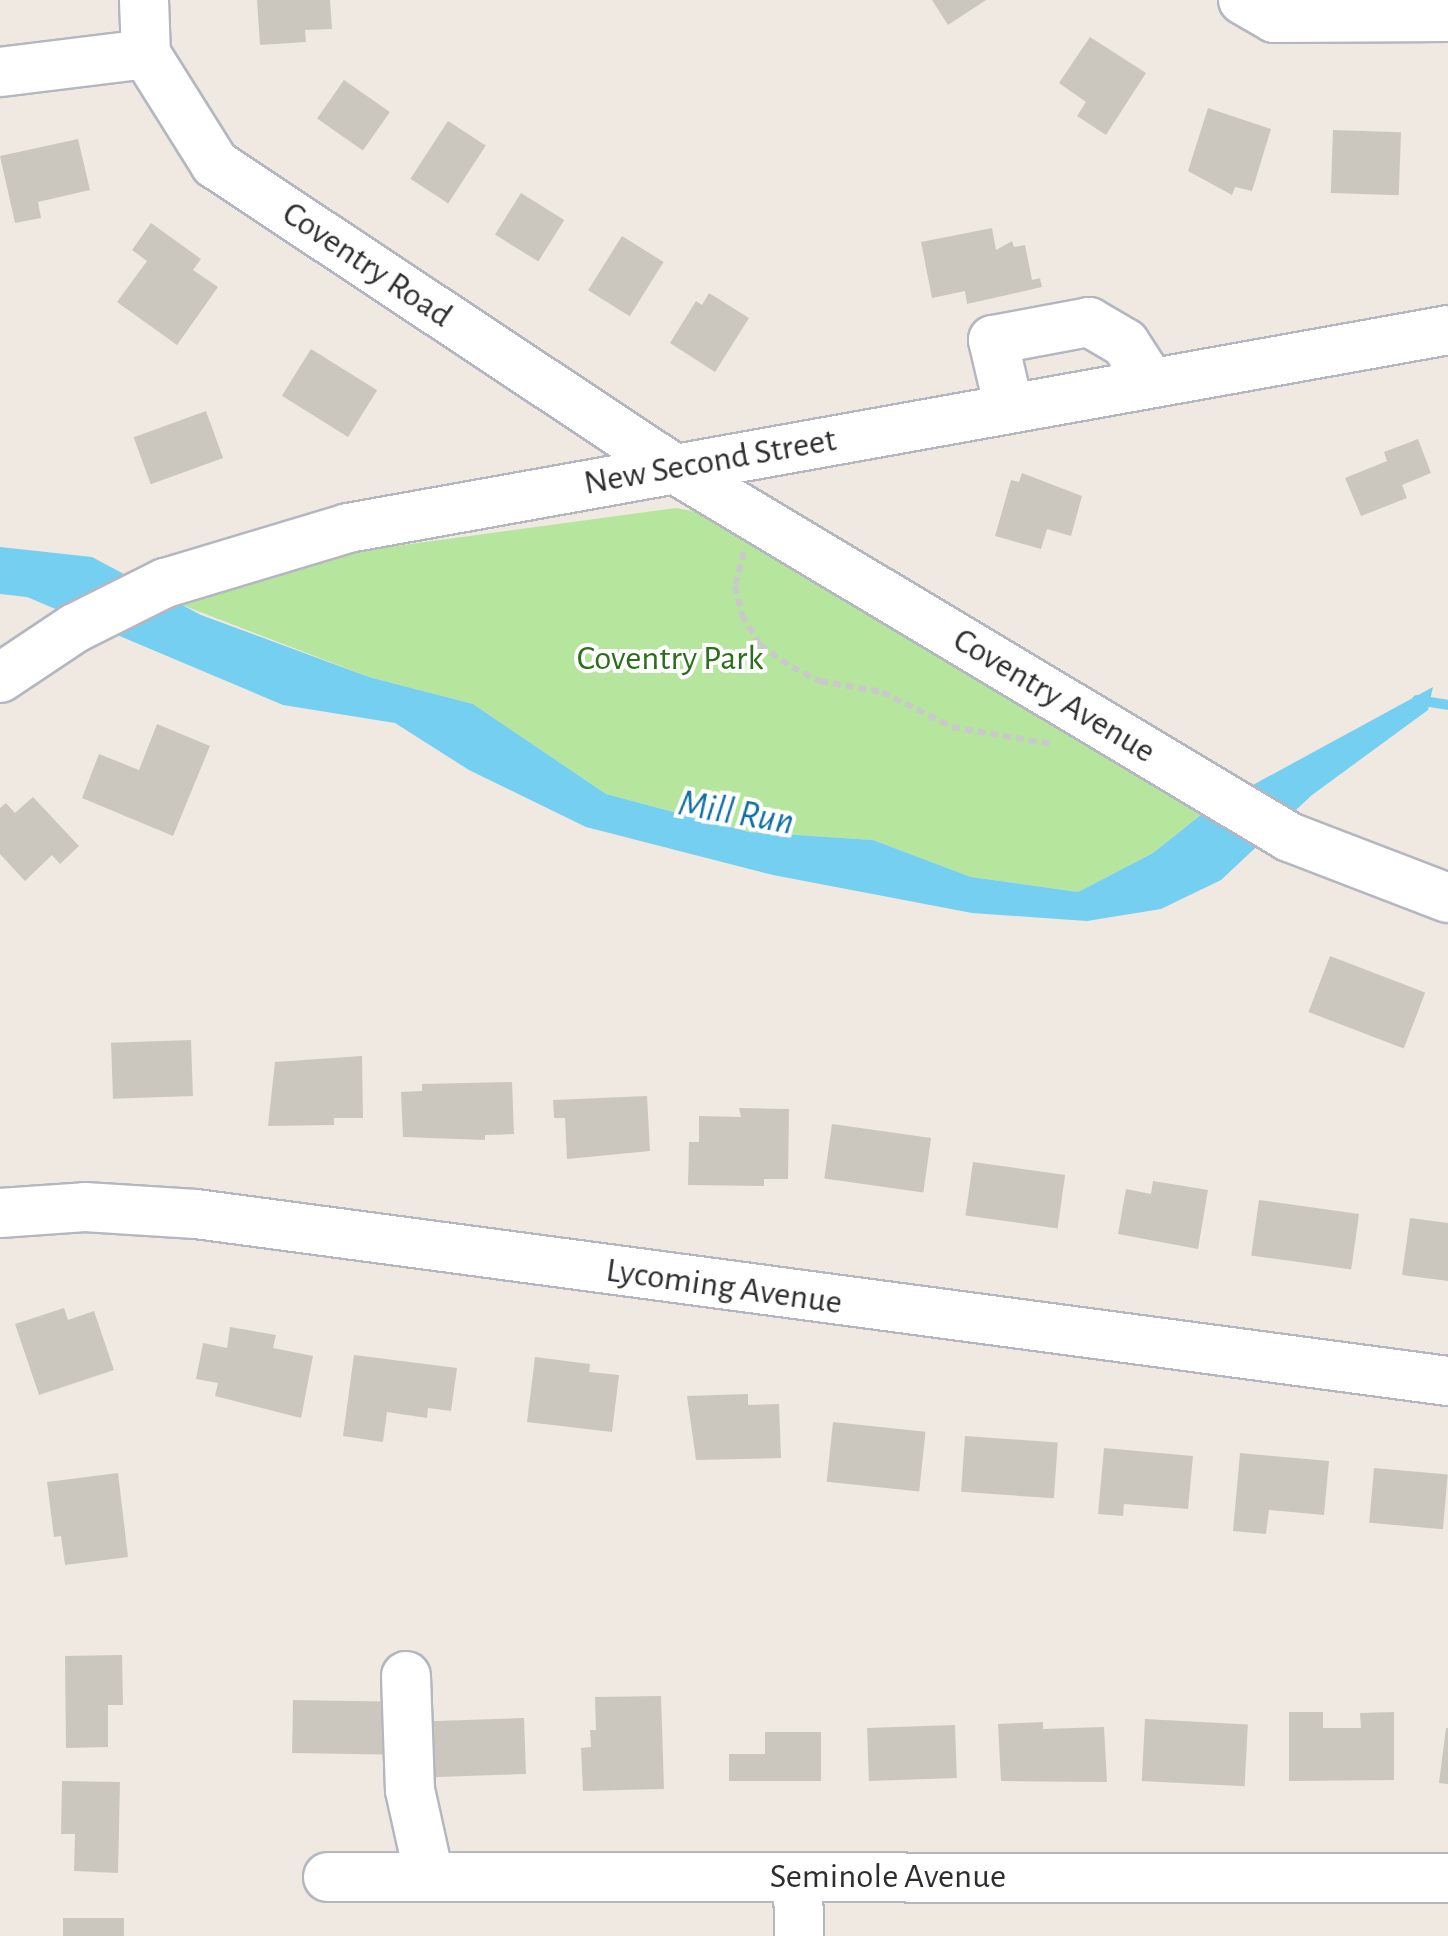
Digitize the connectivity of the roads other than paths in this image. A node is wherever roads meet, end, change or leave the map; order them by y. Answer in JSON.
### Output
{"nodes":[{"id":1,"x":144,"y":0,"type":"edge"},
{"id":2,"x":1243,"y":0,"type":"edge"},
{"id":3,"x":1448,"y":18,"type":"edge"},
{"id":4,"x":146,"y":54,"type":"junction"},
{"id":5,"x":0,"y":72,"type":"edge"},
{"id":6,"x":1448,"y":330,"type":"edge"},
{"id":7,"x":1151,"y":383,"type":"junction"},
{"id":8,"x":1009,"y":408,"type":"junction"},
{"id":9,"x":673,"y":468,"type":"junction"},
{"id":10,"x":0,"y":678,"type":"edge"},
{"id":11,"x":1448,"y":898,"type":"edge"},
{"id":12,"x":0,"y":1213,"type":"edge"},
{"id":13,"x":1448,"y":1381,"type":"edge"},
{"id":14,"x":406,"y":1676,"type":"dead end"},
{"id":15,"x":429,"y":1876,"type":"junction"},
{"id":16,"x":328,"y":1877,"type":"dead end"},
{"id":17,"x":798,"y":1878,"type":"junction"},
{"id":18,"x":1448,"y":1878,"type":"edge"},
{"id":19,"x":799,"y":1936,"type":"edge"}],
"edges":[{"from":1,"to":4,"type":"street","name":"Coventry Road"},
{"from":2,"to":3,"type":"street"},
{"from":4,"to":5,"type":"street"},
{"from":4,"to":9,"type":"street","name":"Coventry Road"},
{"from":6,"to":7,"type":"street","name":"New Second Street"},
{"from":7,"to":8,"type":"street","name":"New Second Street"},
{"from":7,"to":8,"type":"street"},
{"from":8,"to":9,"type":"street","name":"New Second Street"},
{"from":9,"to":10,"type":"street","name":"New Second Street"},
{"from":9,"to":11,"type":"street","name":"Coventry Avenue"},
{"from":12,"to":13,"type":"street","name":"Lycoming Avenue"},
{"from":14,"to":15,"type":"street"},
{"from":15,"to":16,"type":"street","name":"Seminole Avenue"},
{"from":15,"to":17,"type":"street","name":"Seminole Avenue"},
{"from":17,"to":18,"type":"street","name":"Seminole Avenue"},
{"from":17,"to":19,"type":"street"}]}
